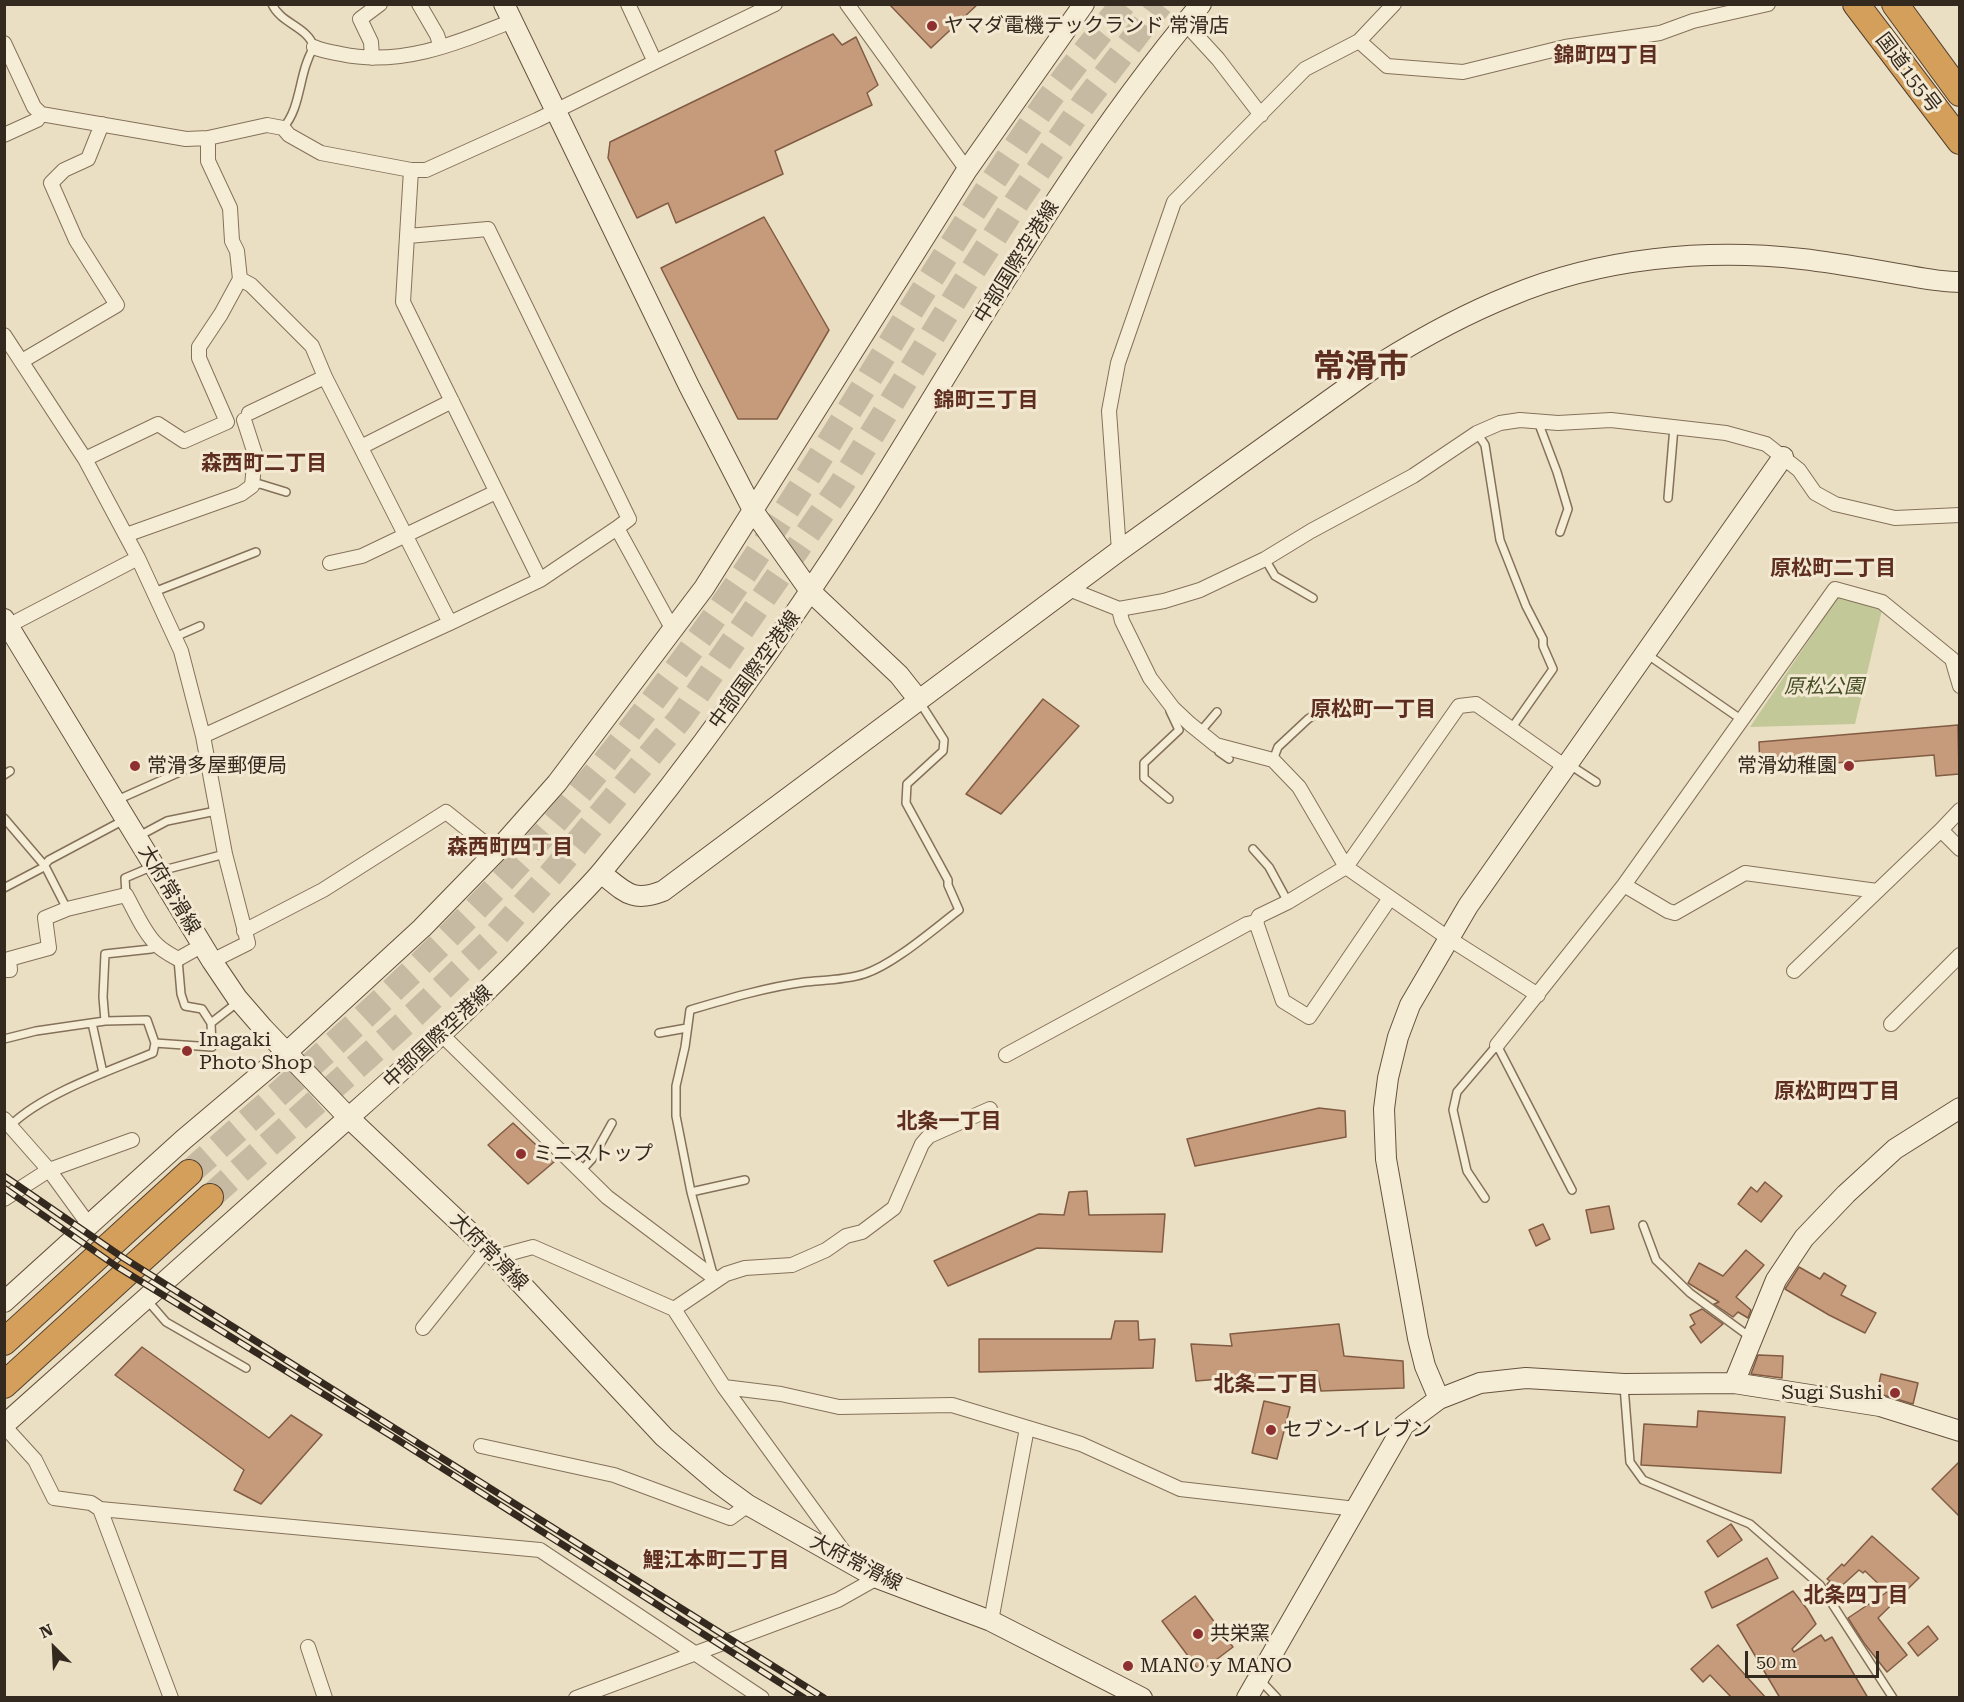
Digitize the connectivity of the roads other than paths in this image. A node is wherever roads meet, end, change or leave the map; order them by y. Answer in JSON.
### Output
{"nodes":[{"id":1,"x":272,"y":4,"type":"edge"},
{"id":2,"x":380,"y":4,"type":"edge"},
{"id":3,"x":419,"y":4,"type":"edge"},
{"id":4,"x":628,"y":4,"type":"edge"},
{"id":5,"x":775,"y":4,"type":"edge"},
{"id":6,"x":847,"y":4,"type":"edge"},
{"id":7,"x":1084,"y":4,"type":"edge"},
{"id":8,"x":1201,"y":4,"type":"edge"},
{"id":9,"x":1394,"y":4,"type":"edge"},
{"id":10,"x":1767,"y":4,"type":"edge"},
{"id":11,"x":1856,"y":4,"type":"edge"},
{"id":12,"x":1895,"y":4,"type":"edge"},
{"id":13,"x":508,"y":13,"type":"edge"},
{"id":14,"x":1185,"y":23,"type":"junction"},
{"id":15,"x":1359,"y":41,"type":"junction"},
{"id":16,"x":4,"y":43,"type":"edge"},
{"id":17,"x":314,"y":47,"type":"junction"},
{"id":18,"x":441,"y":47,"type":"junction"},
{"id":19,"x":372,"y":58,"type":"junction"},
{"id":20,"x":655,"y":62,"type":"junction"},
{"id":21,"x":1959,"y":93,"type":"edge"},
{"id":22,"x":556,"y":109,"type":"junction"},
{"id":23,"x":41,"y":114,"type":"junction"},
{"id":24,"x":1261,"y":115,"type":"junction"},
{"id":25,"x":102,"y":124,"type":"junction"},
{"id":26,"x":283,"y":128,"type":"junction"},
{"id":27,"x":4,"y":135,"type":"edge"},
{"id":28,"x":208,"y":138,"type":"junction"},
{"id":29,"x":1959,"y":141,"type":"edge"},
{"id":30,"x":411,"y":170,"type":"junction"},
{"id":31,"x":968,"y":170,"type":"junction"},
{"id":32,"x":408,"y":236,"type":"junction"},
{"id":33,"x":240,"y":279,"type":"junction"},
{"id":34,"x":1959,"y":282,"type":"edge"},
{"id":35,"x":4,"y":335,"type":"edge"},
{"id":36,"x":22,"y":361,"type":"junction"},
{"id":37,"x":325,"y":377,"type":"junction"},
{"id":38,"x":452,"y":401,"type":"junction"},
{"id":39,"x":1541,"y":422,"type":"junction"},
{"id":40,"x":1674,"y":427,"type":"junction"},
{"id":41,"x":1477,"y":433,"type":"junction"},
{"id":42,"x":361,"y":447,"type":"junction"},
{"id":43,"x":1783,"y":457,"type":"junction"},
{"id":44,"x":85,"y":459,"type":"junction"},
{"id":45,"x":252,"y":486,"type":"junction"},
{"id":46,"x":286,"y":492,"type":"dead end"},
{"id":47,"x":496,"y":492,"type":"junction"},
{"id":48,"x":1668,"y":498,"type":"dead end"},
{"id":49,"x":754,"y":512,"type":"junction"},
{"id":50,"x":1959,"y":515,"type":"edge"},
{"id":51,"x":617,"y":528,"type":"junction"},
{"id":52,"x":1560,"y":532,"type":"dead end"},
{"id":53,"x":126,"y":535,"type":"junction"},
{"id":54,"x":406,"y":536,"type":"junction"},
{"id":55,"x":1119,"y":551,"type":"junction"},
{"id":56,"x":256,"y":552,"type":"dead end"},
{"id":57,"x":138,"y":558,"type":"junction"},
{"id":58,"x":1265,"y":559,"type":"junction"},
{"id":59,"x":330,"y":563,"type":"dead end"},
{"id":60,"x":540,"y":580,"type":"junction"},
{"id":61,"x":1069,"y":589,"type":"junction"},
{"id":62,"x":810,"y":591,"type":"junction"},
{"id":63,"x":154,"y":592,"type":"junction"},
{"id":64,"x":1313,"y":598,"type":"dead end"},
{"id":65,"x":1119,"y":609,"type":"junction"},
{"id":66,"x":450,"y":623,"type":"junction"},
{"id":67,"x":6,"y":624,"type":"edge"},
{"id":68,"x":200,"y":626,"type":"dead end"},
{"id":69,"x":674,"y":630,"type":"junction"},
{"id":70,"x":174,"y":638,"type":"junction"},
{"id":71,"x":1646,"y":654,"type":"junction"},
{"id":72,"x":1956,"y":655,"type":"edge"},
{"id":73,"x":1959,"y":686,"type":"edge"},
{"id":74,"x":918,"y":699,"type":"junction"},
{"id":75,"x":1173,"y":708,"type":"junction"},
{"id":76,"x":1325,"y":708,"type":"dead end"},
{"id":77,"x":1217,"y":712,"type":"dead end"},
{"id":78,"x":1742,"y":720,"type":"junction"},
{"id":79,"x":1511,"y":729,"type":"junction"},
{"id":80,"x":1200,"y":732,"type":"junction"},
{"id":81,"x":203,"y":736,"type":"junction"},
{"id":82,"x":1216,"y":746,"type":"junction"},
{"id":83,"x":1228,"y":759,"type":"dead end"},
{"id":84,"x":207,"y":760,"type":"junction"},
{"id":85,"x":1273,"y":760,"type":"junction"},
{"id":86,"x":1568,"y":766,"type":"junction"},
{"id":87,"x":1596,"y":782,"type":"dead end"},
{"id":88,"x":1169,"y":799,"type":"dead end"},
{"id":89,"x":115,"y":801,"type":"junction"},
{"id":90,"x":1959,"y":810,"type":"edge"},
{"id":91,"x":216,"y":811,"type":"junction"},
{"id":92,"x":4,"y":818,"type":"edge"},
{"id":93,"x":126,"y":819,"type":"junction"},
{"id":94,"x":12,"y":826,"type":"junction"},
{"id":95,"x":1941,"y":830,"type":"junction"},
{"id":96,"x":4,"y":831,"type":"edge"},
{"id":97,"x":136,"y":837,"type":"junction"},
{"id":98,"x":1253,"y":849,"type":"dead end"},
{"id":99,"x":1959,"y":849,"type":"edge"},
{"id":100,"x":496,"y":852,"type":"junction"},
{"id":101,"x":225,"y":854,"type":"junction"},
{"id":102,"x":45,"y":866,"type":"junction"},
{"id":103,"x":1346,"y":867,"type":"junction"},
{"id":104,"x":156,"y":869,"type":"junction"},
{"id":105,"x":601,"y":873,"type":"junction"},
{"id":106,"x":1624,"y":885,"type":"junction"},
{"id":107,"x":4,"y":888,"type":"edge"},
{"id":108,"x":1877,"y":891,"type":"junction"},
{"id":109,"x":126,"y":895,"type":"junction"},
{"id":110,"x":1390,"y":898,"type":"junction"},
{"id":111,"x":1288,"y":902,"type":"junction"},
{"id":112,"x":67,"y":909,"type":"junction"},
{"id":113,"x":1256,"y":922,"type":"junction"},
{"id":114,"x":244,"y":931,"type":"junction"},
{"id":115,"x":1448,"y":938,"type":"junction"},
{"id":116,"x":157,"y":946,"type":"junction"},
{"id":117,"x":207,"y":953,"type":"junction"},
{"id":118,"x":1959,"y":955,"type":"edge"},
{"id":119,"x":178,"y":958,"type":"junction"},
{"id":120,"x":4,"y":970,"type":"edge"},
{"id":121,"x":1794,"y":971,"type":"dead end"},
{"id":122,"x":1538,"y":995,"type":"junction"},
{"id":123,"x":240,"y":1001,"type":"junction"},
{"id":124,"x":105,"y":1021,"type":"junction"},
{"id":125,"x":92,"y":1023,"type":"junction"},
{"id":126,"x":211,"y":1023,"type":"junction"},
{"id":127,"x":1891,"y":1024,"type":"dead end"},
{"id":128,"x":687,"y":1028,"type":"junction"},
{"id":129,"x":659,"y":1033,"type":"dead end"},
{"id":130,"x":442,"y":1035,"type":"junction"},
{"id":131,"x":4,"y":1039,"type":"edge"},
{"id":132,"x":155,"y":1043,"type":"junction"},
{"id":133,"x":1497,"y":1045,"type":"junction"},
{"id":134,"x":286,"y":1053,"type":"junction"},
{"id":135,"x":1006,"y":1055,"type":"dead end"},
{"id":136,"x":104,"y":1073,"type":"junction"},
{"id":137,"x":1959,"y":1108,"type":"edge"},
{"id":138,"x":990,"y":1109,"type":"dead end"},
{"id":139,"x":349,"y":1118,"type":"junction"},
{"id":140,"x":7,"y":1123,"type":"edge"},
{"id":141,"x":612,"y":1123,"type":"dead end"},
{"id":142,"x":132,"y":1140,"type":"dead end"},
{"id":143,"x":49,"y":1170,"type":"junction"},
{"id":144,"x":580,"y":1171,"type":"junction"},
{"id":145,"x":189,"y":1173,"type":"tunnel mouth"},
{"id":146,"x":744,"y":1180,"type":"dead end"},
{"id":147,"x":1572,"y":1190,"type":"dead end"},
{"id":148,"x":691,"y":1192,"type":"junction"},
{"id":149,"x":210,"y":1197,"type":"tunnel mouth"},
{"id":150,"x":4,"y":1198,"type":"edge"},
{"id":151,"x":1485,"y":1198,"type":"dead end"},
{"id":152,"x":89,"y":1224,"type":"junction"},
{"id":153,"x":1643,"y":1225,"type":"dead end"},
{"id":154,"x":491,"y":1253,"type":"junction"},
{"id":155,"x":716,"y":1279,"type":"junction"},
{"id":156,"x":145,"y":1298,"type":"junction"},
{"id":157,"x":4,"y":1302,"type":"edge"},
{"id":158,"x":674,"y":1309,"type":"junction"},
{"id":159,"x":423,"y":1328,"type":"dead end"},
{"id":160,"x":1752,"y":1339,"type":"junction"},
{"id":161,"x":4,"y":1342,"type":"edge"},
{"id":162,"x":246,"y":1368,"type":"dead end"},
{"id":163,"x":1734,"y":1383,"type":"junction"},
{"id":164,"x":1624,"y":1384,"type":"junction"},
{"id":165,"x":4,"y":1385,"type":"edge"},
{"id":166,"x":724,"y":1387,"type":"junction"},
{"id":167,"x":1439,"y":1399,"type":"junction"},
{"id":168,"x":4,"y":1426,"type":"edge"},
{"id":169,"x":1027,"y":1428,"type":"junction"},
{"id":170,"x":1959,"y":1431,"type":"edge"},
{"id":171,"x":481,"y":1446,"type":"dead end"},
{"id":172,"x":748,"y":1505,"type":"junction"},
{"id":173,"x":100,"y":1509,"type":"junction"},
{"id":174,"x":1356,"y":1509,"type":"junction"},
{"id":175,"x":854,"y":1566,"type":"junction"},
{"id":176,"x":877,"y":1578,"type":"junction"},
{"id":177,"x":991,"y":1621,"type":"junction"},
{"id":178,"x":308,"y":1647,"type":"dead end"},
{"id":179,"x":697,"y":1654,"type":"junction"},
{"id":180,"x":1258,"y":1677,"type":"junction"},
{"id":181,"x":171,"y":1698,"type":"edge"},
{"id":182,"x":325,"y":1698,"type":"edge"},
{"id":183,"x":576,"y":1698,"type":"edge"},
{"id":184,"x":762,"y":1698,"type":"edge"},
{"id":185,"x":1142,"y":1698,"type":"edge"},
{"id":186,"x":1247,"y":1698,"type":"edge"},
{"id":187,"x":1277,"y":1698,"type":"edge"},
{"id":188,"x":1893,"y":1698,"type":"edge"}],
"edges":[{"from":1,"to":17,"type":"lane"},
{"from":2,"to":19,"type":"street"},
{"from":3,"to":18,"type":"street"},
{"from":4,"to":20,"type":"street"},
{"from":5,"to":20,"type":"street"},
{"from":6,"to":31,"type":"street"},
{"from":7,"to":31,"type":"main road"},
{"from":8,"to":14,"type":"main road","name":"中部国際空港線"},
{"from":9,"to":15,"type":"street"},
{"from":10,"to":15,"type":"street"},
{"from":11,"to":29,"type":"highway","name":"国道155号"},
{"from":12,"to":21,"type":"highway","name":"国道155号"},
{"from":13,"to":18,"type":"street"},
{"from":13,"to":22,"type":"main road","name":"中部国際空港線"},
{"from":14,"to":24,"type":"street"},
{"from":14,"to":62,"type":"main road","name":"中部国際空港線"},
{"from":15,"to":24,"type":"street"},
{"from":16,"to":23,"type":"street"},
{"from":17,"to":19,"type":"street"},
{"from":17,"to":26,"type":"lane"},
{"from":18,"to":19,"type":"street"},
{"from":20,"to":22,"type":"street"},
{"from":22,"to":30,"type":"street"},
{"from":22,"to":49,"type":"main road","name":"中部国際空港線"},
{"from":23,"to":25,"type":"street"},
{"from":23,"to":27,"type":"street"},
{"from":24,"to":55,"type":"street"},
{"from":25,"to":28,"type":"street"},
{"from":25,"to":36,"type":"street"},
{"from":26,"to":28,"type":"street"},
{"from":26,"to":30,"type":"street"},
{"from":28,"to":33,"type":"street"},
{"from":30,"to":32,"type":"street"},
{"from":31,"to":49,"type":"main road"},
{"from":32,"to":38,"type":"street"},
{"from":32,"to":51,"type":"street"},
{"from":33,"to":37,"type":"street"},
{"from":33,"to":44,"type":"street"},
{"from":34,"to":55,"type":"main road"},
{"from":35,"to":36,"type":"street"},
{"from":36,"to":44,"type":"street"},
{"from":37,"to":42,"type":"street"},
{"from":37,"to":45,"type":"street"},
{"from":38,"to":42,"type":"street"},
{"from":38,"to":47,"type":"street"},
{"from":39,"to":40,"type":"street"},
{"from":39,"to":41,"type":"street"},
{"from":39,"to":52,"type":"lane"},
{"from":40,"to":43,"type":"street"},
{"from":40,"to":48,"type":"lane"},
{"from":41,"to":58,"type":"street"},
{"from":41,"to":79,"type":"lane"},
{"from":42,"to":54,"type":"street"},
{"from":43,"to":50,"type":"street"},
{"from":43,"to":71,"type":"main road"},
{"from":44,"to":53,"type":"street"},
{"from":45,"to":46,"type":"lane"},
{"from":45,"to":53,"type":"street"},
{"from":47,"to":54,"type":"street"},
{"from":47,"to":60,"type":"street"},
{"from":49,"to":62,"type":"main road","name":"中部国際空港線"},
{"from":49,"to":69,"type":"main road"},
{"from":51,"to":60,"type":"street"},
{"from":51,"to":69,"type":"street"},
{"from":53,"to":57,"type":"street"},
{"from":54,"to":59,"type":"street"},
{"from":54,"to":66,"type":"street"},
{"from":55,"to":61,"type":"main road"},
{"from":56,"to":63,"type":"lane"},
{"from":57,"to":63,"type":"street"},
{"from":57,"to":67,"type":"street"},
{"from":58,"to":64,"type":"lane"},
{"from":58,"to":65,"type":"street"},
{"from":60,"to":66,"type":"street"},
{"from":61,"to":65,"type":"street"},
{"from":61,"to":74,"type":"main road"},
{"from":62,"to":74,"type":"main road"},
{"from":62,"to":105,"type":"main road","name":"中部国際空港線"},
{"from":63,"to":70,"type":"street"},
{"from":65,"to":75,"type":"street"},
{"from":66,"to":81,"type":"street"},
{"from":67,"to":89,"type":"main road","name":"大府常滑線"},
{"from":68,"to":70,"type":"lane"},
{"from":69,"to":100,"type":"main road"},
{"from":70,"to":81,"type":"street"},
{"from":71,"to":78,"type":"lane"},
{"from":71,"to":86,"type":"main road"},
{"from":72,"to":73,"type":"street"},
{"from":72,"to":78,"type":"street"},
{"from":74,"to":105,"type":"main road"},
{"from":74,"to":128,"type":"lane"},
{"from":75,"to":80,"type":"street"},
{"from":75,"to":88,"type":"lane"},
{"from":76,"to":85,"type":"lane"},
{"from":77,"to":80,"type":"lane"},
{"from":78,"to":106,"type":"street"},
{"from":79,"to":86,"type":"street"},
{"from":79,"to":103,"type":"street"},
{"from":80,"to":82,"type":"street"},
{"from":81,"to":84,"type":"street"},
{"from":82,"to":83,"type":"lane"},
{"from":82,"to":85,"type":"street"},
{"from":84,"to":89,"type":"lane"},
{"from":84,"to":91,"type":"street"},
{"from":85,"to":103,"type":"street"},
{"from":86,"to":87,"type":"lane"},
{"from":86,"to":115,"type":"main road"},
{"from":89,"to":93,"type":"main road","name":"大府常滑線"},
{"from":90,"to":95,"type":"street"},
{"from":91,"to":97,"type":"lane"},
{"from":91,"to":101,"type":"street"},
{"from":92,"to":94,"type":"lane"},
{"from":93,"to":97,"type":"main road","name":"大府常滑線"},
{"from":93,"to":102,"type":"lane"},
{"from":94,"to":96,"type":"lane"},
{"from":94,"to":102,"type":"lane"},
{"from":95,"to":99,"type":"street"},
{"from":95,"to":108,"type":"street"},
{"from":97,"to":104,"type":"main road","name":"大府常滑線"},
{"from":98,"to":111,"type":"lane"},
{"from":100,"to":114,"type":"street"},
{"from":100,"to":134,"type":"main road"},
{"from":101,"to":104,"type":"lane"},
{"from":101,"to":114,"type":"street"},
{"from":102,"to":107,"type":"lane"},
{"from":102,"to":112,"type":"lane"},
{"from":103,"to":110,"type":"street"},
{"from":103,"to":111,"type":"street"},
{"from":104,"to":109,"type":"lane"},
{"from":104,"to":117,"type":"main road","name":"大府常滑線"},
{"from":105,"to":130,"type":"main road","name":"中部国際空港線"},
{"from":106,"to":108,"type":"street"},
{"from":106,"to":122,"type":"street"},
{"from":108,"to":121,"type":"street"},
{"from":109,"to":112,"type":"street"},
{"from":109,"to":116,"type":"street"},
{"from":110,"to":113,"type":"street"},
{"from":110,"to":115,"type":"street"},
{"from":111,"to":113,"type":"street"},
{"from":112,"to":120,"type":"street"},
{"from":113,"to":135,"type":"street"},
{"from":114,"to":117,"type":"street"},
{"from":115,"to":122,"type":"street"},
{"from":115,"to":167,"type":"main road"},
{"from":116,"to":119,"type":"street"},
{"from":116,"to":124,"type":"lane"},
{"from":117,"to":119,"type":"street"},
{"from":117,"to":123,"type":"main road","name":"大府常滑線"},
{"from":118,"to":127,"type":"street"},
{"from":119,"to":126,"type":"lane"},
{"from":122,"to":133,"type":"street"},
{"from":123,"to":126,"type":"lane"},
{"from":123,"to":134,"type":"main road","name":"大府常滑線"},
{"from":124,"to":125,"type":"lane"},
{"from":124,"to":132,"type":"lane"},
{"from":125,"to":131,"type":"lane"},
{"from":125,"to":136,"type":"lane"},
{"from":126,"to":132,"type":"lane"},
{"from":128,"to":129,"type":"lane"},
{"from":128,"to":148,"type":"lane"},
{"from":130,"to":139,"type":"main road","name":"中部国際空港線"},
{"from":130,"to":144,"type":"street"},
{"from":132,"to":136,"type":"lane"},
{"from":133,"to":147,"type":"lane"},
{"from":133,"to":151,"type":"lane"},
{"from":134,"to":139,"type":"main road","name":"大府常滑線"},
{"from":134,"to":152,"type":"main road"},
{"from":136,"to":140,"type":"lane"},
{"from":137,"to":160,"type":"main road"},
{"from":138,"to":155,"type":"street"},
{"from":139,"to":154,"type":"main road","name":"大府常滑線"},
{"from":139,"to":156,"type":"main road","name":"中部国際空港線"},
{"from":140,"to":143,"type":"street"},
{"from":141,"to":144,"type":"lane"},
{"from":142,"to":143,"type":"street"},
{"from":143,"to":150,"type":"street"},
{"from":143,"to":152,"type":"street"},
{"from":144,"to":155,"type":"street"},
{"from":145,"to":161,"type":"highway"},
{"from":146,"to":148,"type":"lane"},
{"from":148,"to":155,"type":"lane"},
{"from":149,"to":165,"type":"highway"},
{"from":152,"to":157,"type":"main road"},
{"from":153,"to":160,"type":"lane"},
{"from":154,"to":158,"type":"street"},
{"from":154,"to":159,"type":"street"},
{"from":154,"to":172,"type":"main road","name":"大府常滑線"},
{"from":155,"to":158,"type":"street"},
{"from":156,"to":162,"type":"lane"},
{"from":156,"to":168,"type":"main road","name":"中部国際空港線"},
{"from":158,"to":166,"type":"street"},
{"from":160,"to":163,"type":"main road"},
{"from":163,"to":164,"type":"main road"},
{"from":163,"to":170,"type":"main road"},
{"from":164,"to":167,"type":"main road"},
{"from":164,"to":188,"type":"lane"},
{"from":166,"to":169,"type":"street"},
{"from":166,"to":175,"type":"street"},
{"from":167,"to":174,"type":"main road"},
{"from":168,"to":173,"type":"street"},
{"from":169,"to":174,"type":"street"},
{"from":169,"to":177,"type":"street"},
{"from":171,"to":172,"type":"street"},
{"from":172,"to":175,"type":"main road","name":"大府常滑線"},
{"from":173,"to":179,"type":"street"},
{"from":173,"to":181,"type":"street"},
{"from":174,"to":180,"type":"main road"},
{"from":175,"to":176,"type":"main road","name":"大府常滑線"},
{"from":176,"to":177,"type":"main road","name":"大府常滑線"},
{"from":176,"to":179,"type":"street"},
{"from":177,"to":185,"type":"main road","name":"大府常滑線"},
{"from":178,"to":182,"type":"street"},
{"from":179,"to":183,"type":"street"},
{"from":179,"to":184,"type":"street"},
{"from":180,"to":186,"type":"main road"},
{"from":180,"to":187,"type":"lane"}]}
